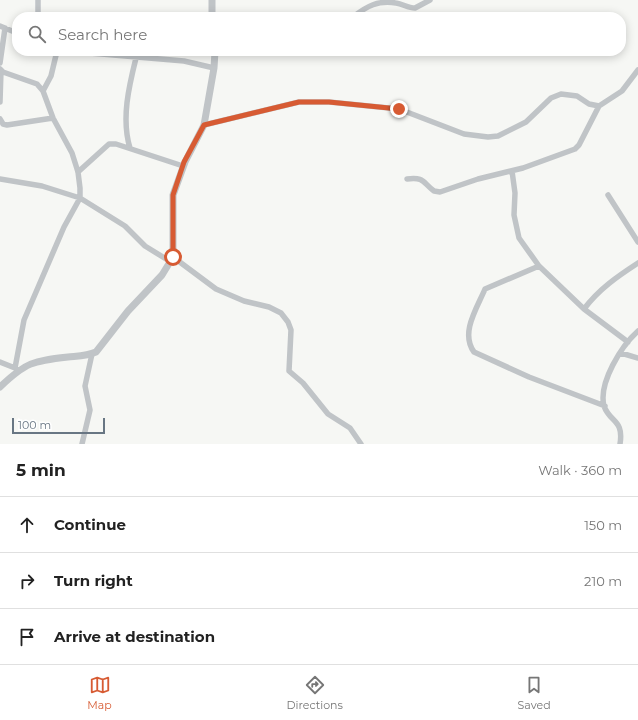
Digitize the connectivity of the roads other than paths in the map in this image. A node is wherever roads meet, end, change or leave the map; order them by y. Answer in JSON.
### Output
{"nodes":[{"id":1,"x":38,"y":0,"type":"edge"},
{"id":2,"x":212,"y":0,"type":"edge"},
{"id":3,"x":430,"y":0,"type":"edge"},
{"id":4,"x":38,"y":12,"type":"edge"},
{"id":5,"x":212,"y":12,"type":"edge"},
{"id":6,"x":360,"y":12,"type":"edge"},
{"id":7,"x":3,"y":27,"type":"edge"},
{"id":8,"x":56,"y":56,"type":"edge"},
{"id":9,"x":116,"y":56,"type":"edge"},
{"id":10,"x":215,"y":56,"type":"edge"},
{"id":11,"x":136,"y":58,"type":"junction"},
{"id":12,"x":0,"y":63,"type":"edge"},
{"id":13,"x":214,"y":68,"type":"junction"},
{"id":14,"x":1,"y":70,"type":"edge"},
{"id":15,"x":638,"y":70,"type":"edge"},
{"id":16,"x":44,"y":91,"type":"junction"},
{"id":17,"x":0,"y":102,"type":"edge"},
{"id":18,"x":599,"y":106,"type":"junction"},
{"id":19,"x":53,"y":118,"type":"junction"},
{"id":20,"x":0,"y":119,"type":"edge"},
{"id":21,"x":204,"y":125,"type":"junction"},
{"id":22,"x":130,"y":148,"type":"junction"},
{"id":23,"x":183,"y":166,"type":"junction"},
{"id":24,"x":512,"y":171,"type":"junction"},
{"id":25,"x":78,"y":172,"type":"junction"},
{"id":26,"x":0,"y":179,"type":"edge"},
{"id":27,"x":407,"y":179,"type":"dead end"},
{"id":28,"x":608,"y":195,"type":"dead end"},
{"id":29,"x":80,"y":198,"type":"junction"},
{"id":30,"x":638,"y":242,"type":"edge"},
{"id":31,"x":172,"y":260,"type":"junction"},
{"id":32,"x":638,"y":263,"type":"edge"},
{"id":33,"x":539,"y":266,"type":"junction"},
{"id":34,"x":584,"y":309,"type":"junction"},
{"id":35,"x":638,"y":331,"type":"edge"},
{"id":36,"x":628,"y":342,"type":"junction"},
{"id":37,"x":620,"y":353,"type":"junction"},
{"id":38,"x":92,"y":354,"type":"junction"},
{"id":39,"x":638,"y":358,"type":"edge"},
{"id":40,"x":0,"y":362,"type":"edge"},
{"id":41,"x":16,"y":369,"type":"junction"},
{"id":42,"x":0,"y":387,"type":"edge"},
{"id":43,"x":604,"y":406,"type":"junction"},
{"id":44,"x":82,"y":444,"type":"edge"},
{"id":45,"x":361,"y":444,"type":"edge"},
{"id":46,"x":620,"y":444,"type":"edge"}],
"edges":[{"from":1,"to":4,"type":"street"},
{"from":2,"to":5,"type":"street"},
{"from":3,"to":6,"type":"street"},
{"from":7,"to":12,"type":"street"},
{"from":8,"to":16,"type":"street"},
{"from":9,"to":11,"type":"street"},
{"from":10,"to":13,"type":"street"},
{"from":11,"to":13,"type":"street"},
{"from":11,"to":22,"type":"street"},
{"from":13,"to":21,"type":"street"},
{"from":14,"to":16,"type":"street"},
{"from":14,"to":17,"type":"street"},
{"from":15,"to":18,"type":"street"},
{"from":16,"to":19,"type":"street"},
{"from":18,"to":21,"type":"street"},
{"from":18,"to":24,"type":"street"},
{"from":19,"to":20,"type":"street"},
{"from":19,"to":25,"type":"street"},
{"from":21,"to":23,"type":"street"},
{"from":22,"to":23,"type":"street"},
{"from":22,"to":25,"type":"street"},
{"from":23,"to":31,"type":"street"},
{"from":24,"to":27,"type":"street"},
{"from":24,"to":33,"type":"street"},
{"from":25,"to":29,"type":"street"},
{"from":26,"to":29,"type":"street"},
{"from":28,"to":30,"type":"street"},
{"from":29,"to":31,"type":"street"},
{"from":29,"to":41,"type":"street"},
{"from":31,"to":38,"type":"street"},
{"from":31,"to":45,"type":"street"},
{"from":32,"to":34,"type":"street"},
{"from":33,"to":34,"type":"street"},
{"from":33,"to":43,"type":"street"},
{"from":34,"to":36,"type":"street"},
{"from":35,"to":36,"type":"street"},
{"from":36,"to":37,"type":"street"},
{"from":37,"to":39,"type":"street"},
{"from":37,"to":43,"type":"street"},
{"from":38,"to":41,"type":"street"},
{"from":38,"to":44,"type":"street"},
{"from":40,"to":41,"type":"street"},
{"from":41,"to":42,"type":"street"},
{"from":43,"to":46,"type":"street"}]}
